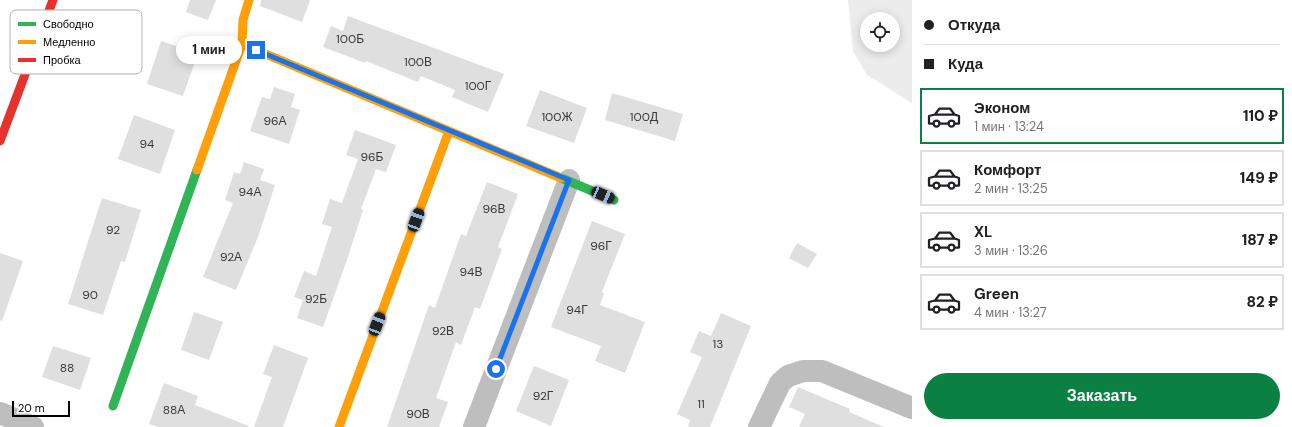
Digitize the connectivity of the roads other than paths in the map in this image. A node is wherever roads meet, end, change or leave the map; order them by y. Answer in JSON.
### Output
{"nodes":[{"id":1,"x":53,"y":0,"type":"edge"},
{"id":2,"x":249,"y":0,"type":"edge"},
{"id":3,"x":49,"y":10,"type":"edge"},
{"id":4,"x":242,"y":44,"type":"junction"},
{"id":5,"x":25,"y":74,"type":"edge"},
{"id":6,"x":449,"y":131,"type":"junction"},
{"id":7,"x":0,"y":141,"type":"edge"},
{"id":8,"x":569,"y":180,"type":"junction"},
{"id":9,"x":614,"y":200,"type":"dead end"},
{"id":10,"x":113,"y":406,"type":"dead end"},
{"id":11,"x":912,"y":408,"type":"edge"},
{"id":12,"x":0,"y":413,"type":"edge"},
{"id":13,"x":33,"y":427,"type":"edge"},
{"id":14,"x":339,"y":427,"type":"edge"},
{"id":15,"x":474,"y":427,"type":"edge"},
{"id":16,"x":759,"y":427,"type":"edge"}],
"edges":[{"from":1,"to":3,"type":"street"},
{"from":2,"to":4,"type":"street"},
{"from":4,"to":6,"type":"street"},
{"from":4,"to":10,"type":"street"},
{"from":5,"to":7,"type":"street"},
{"from":6,"to":8,"type":"street"},
{"from":6,"to":14,"type":"street"},
{"from":8,"to":9,"type":"street"},
{"from":8,"to":15,"type":"street"},
{"from":11,"to":16,"type":"street"},
{"from":12,"to":13,"type":"street"}]}
